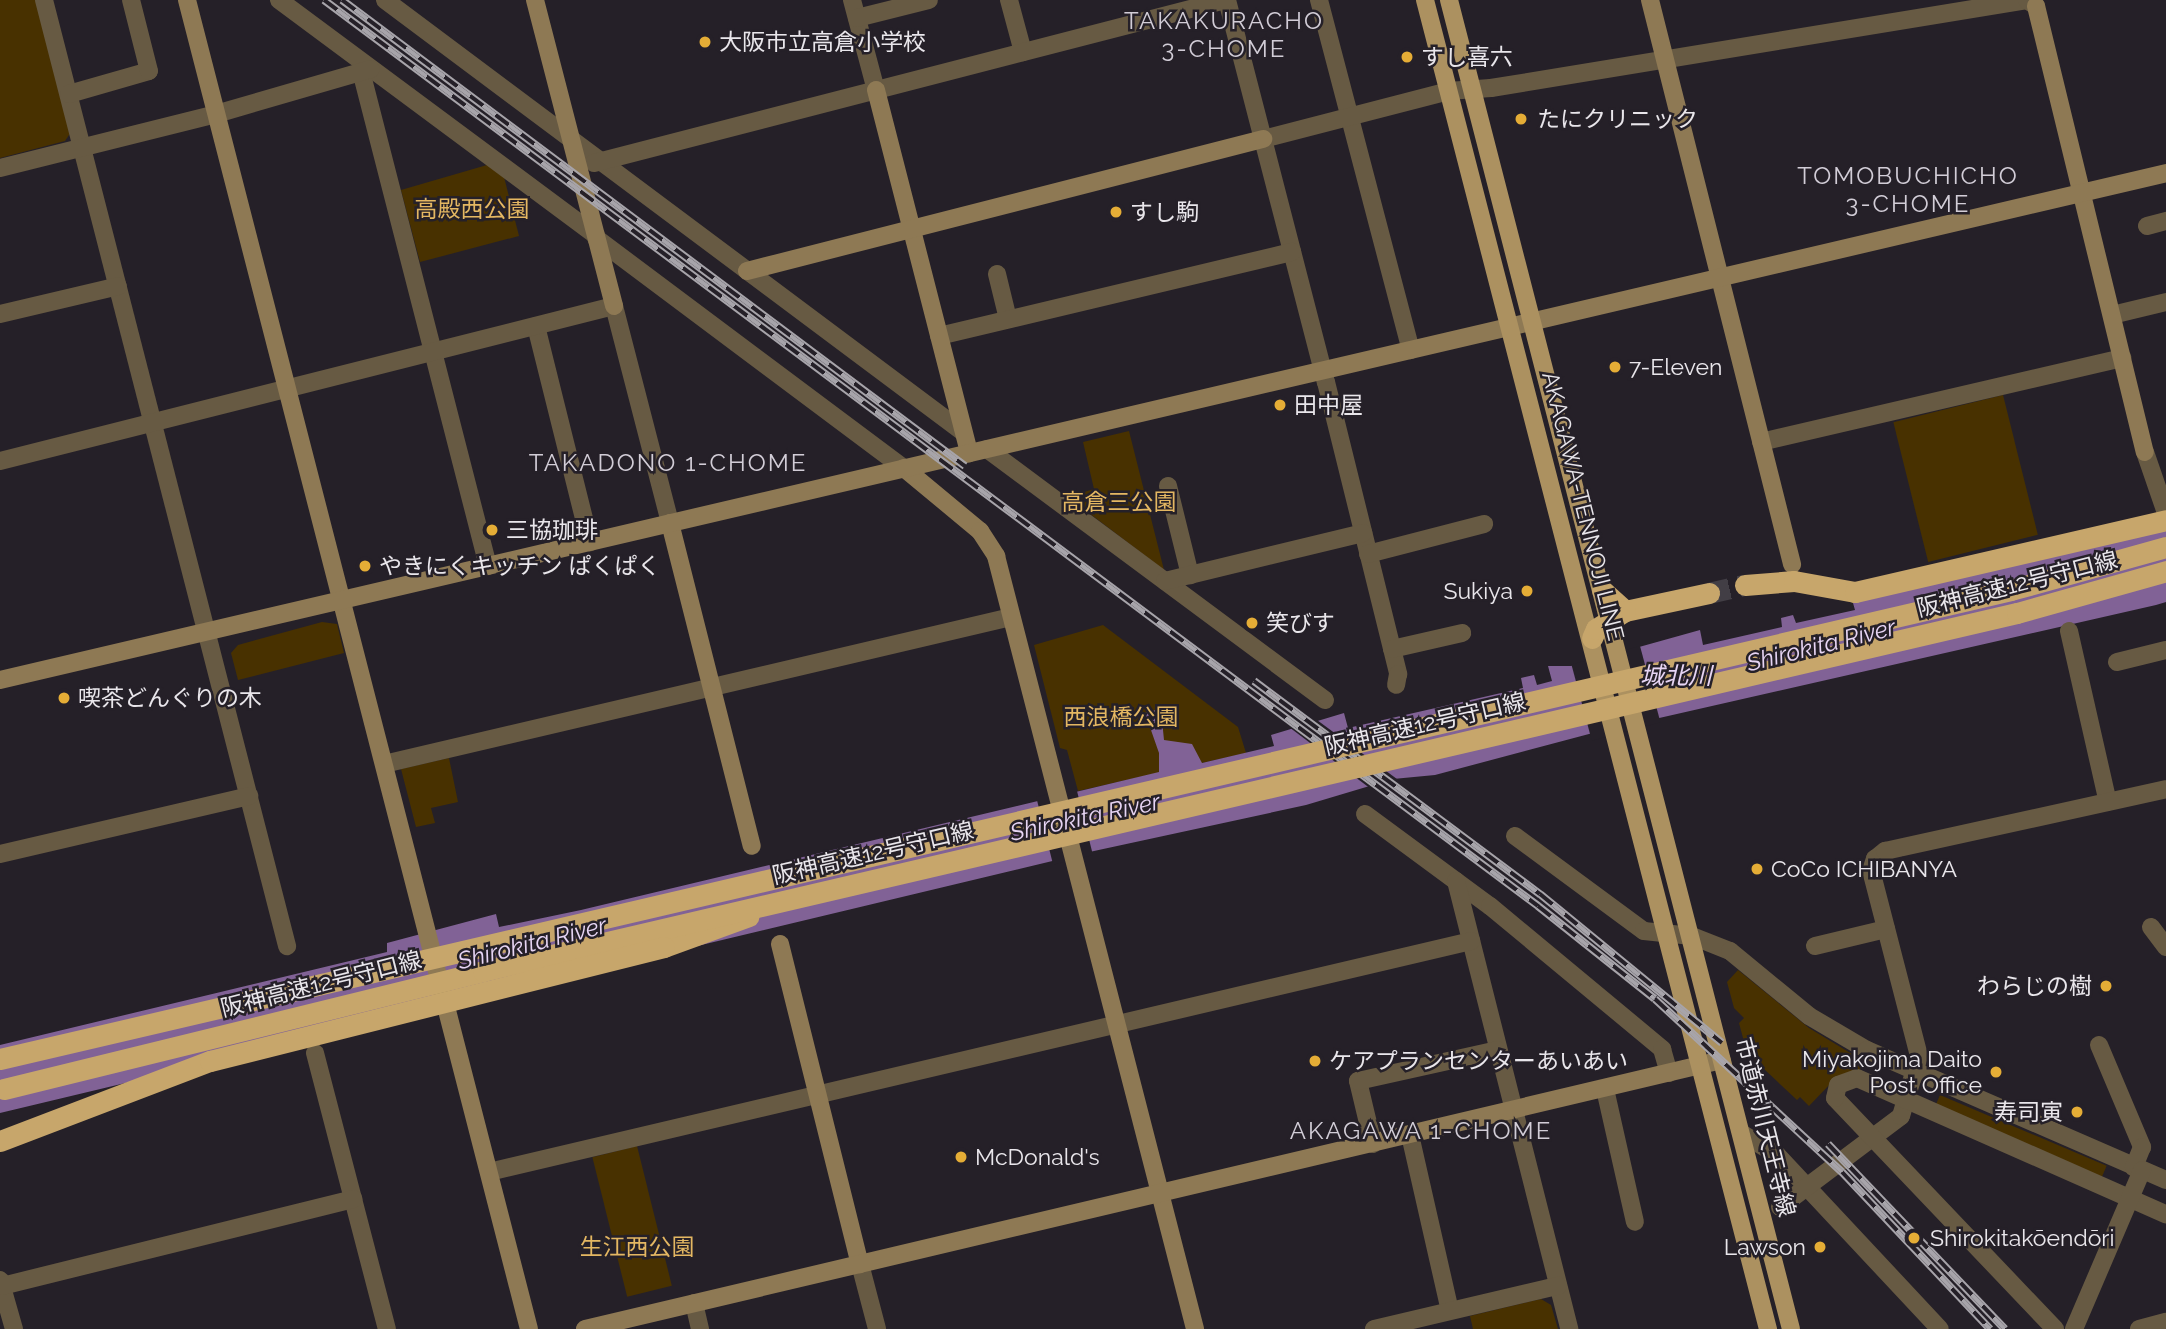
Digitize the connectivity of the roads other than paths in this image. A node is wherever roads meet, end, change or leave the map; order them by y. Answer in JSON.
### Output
{"nodes":[{"id":1,"x":44,"y":0,"type":"edge"},
{"id":2,"x":131,"y":0,"type":"edge"},
{"id":3,"x":187,"y":0,"type":"edge"},
{"id":4,"x":279,"y":0,"type":"edge"},
{"id":5,"x":385,"y":0,"type":"edge"},
{"id":6,"x":535,"y":0,"type":"edge"},
{"id":7,"x":852,"y":0,"type":"edge"},
{"id":8,"x":929,"y":0,"type":"edge"},
{"id":9,"x":1010,"y":0,"type":"edge"},
{"id":10,"x":1226,"y":0,"type":"edge"},
{"id":11,"x":1319,"y":0,"type":"edge"},
{"id":12,"x":1425,"y":0,"type":"edge"},
{"id":13,"x":1448,"y":0,"type":"edge"},
{"id":14,"x":1650,"y":0,"type":"edge"},
{"id":15,"x":857,"y":18,"type":"junction"},
{"id":16,"x":1023,"y":52,"type":"junction"},
{"id":17,"x":1665,"y":60,"type":"junction"},
{"id":18,"x":366,"y":72,"type":"junction"},
{"id":19,"x":876,"y":90,"type":"junction"},
{"id":20,"x":1448,"y":91,"type":"junction"},
{"id":21,"x":1472,"y":91,"type":"junction"},
{"id":22,"x":69,"y":94,"type":"junction"},
{"id":23,"x":216,"y":114,"type":"junction"},
{"id":24,"x":1349,"y":117,"type":"junction"},
{"id":25,"x":1263,"y":139,"type":"junction"},
{"id":26,"x":571,"y":140,"type":"junction"},
{"id":27,"x":82,"y":147,"type":"junction"},
{"id":28,"x":600,"y":161,"type":"junction"},
{"id":29,"x":578,"y":167,"type":"junction"},
{"id":30,"x":0,"y":168,"type":"edge"},
{"id":31,"x":2166,"y":173,"type":"edge"},
{"id":32,"x":2082,"y":192,"type":"junction"},
{"id":33,"x":2166,"y":222,"type":"edge"},
{"id":34,"x":2147,"y":226,"type":"dead end"},
{"id":35,"x":911,"y":229,"type":"junction"},
{"id":36,"x":596,"y":236,"type":"junction"},
{"id":37,"x":1292,"y":252,"type":"junction"},
{"id":38,"x":747,"y":271,"type":"junction"},
{"id":39,"x":997,"y":274,"type":"dead end"},
{"id":40,"x":1721,"y":277,"type":"junction"},
{"id":41,"x":118,"y":286,"type":"junction"},
{"id":42,"x":2166,"y":302,"type":"edge"},
{"id":43,"x":614,"y":306,"type":"junction"},
{"id":44,"x":0,"y":314,"type":"edge"},
{"id":45,"x":2112,"y":315,"type":"junction"},
{"id":46,"x":1008,"y":319,"type":"junction"},
{"id":47,"x":1533,"y":321,"type":"junction"},
{"id":48,"x":536,"y":326,"type":"junction"},
{"id":49,"x":1512,"y":326,"type":"junction"},
{"id":50,"x":939,"y":335,"type":"junction"},
{"id":51,"x":1410,"y":350,"type":"junction"},
{"id":52,"x":435,"y":352,"type":"junction"},
{"id":53,"x":2122,"y":358,"type":"junction"},
{"id":54,"x":1323,"y":370,"type":"junction"},
{"id":55,"x":288,"y":390,"type":"junction"},
{"id":56,"x":154,"y":424,"type":"junction"},
{"id":57,"x":963,"y":432,"type":"junction"},
{"id":58,"x":1761,"y":442,"type":"junction"},
{"id":59,"x":987,"y":449,"type":"junction"},
{"id":60,"x":969,"y":453,"type":"junction"},
{"id":61,"x":0,"y":461,"type":"edge"},
{"id":62,"x":904,"y":468,"type":"junction"},
{"id":63,"x":1168,"y":486,"type":"dead end"},
{"id":64,"x":2165,"y":512,"type":"edge"},
{"id":65,"x":670,"y":523,"type":"junction"},
{"id":66,"x":1484,"y":524,"type":"dead end"},
{"id":67,"x":1363,"y":533,"type":"junction"},
{"id":68,"x":590,"y":542,"type":"junction"},
{"id":69,"x":2166,"y":547,"type":"edge"},
{"id":70,"x":1368,"y":554,"type":"junction"},
{"id":71,"x":1792,"y":564,"type":"dead end"},
{"id":72,"x":488,"y":566,"type":"junction"},
{"id":73,"x":2166,"y":571,"type":"edge"},
{"id":74,"x":1190,"y":575,"type":"junction"},
{"id":75,"x":1165,"y":581,"type":"junction"},
{"id":76,"x":1745,"y":585,"type":"tunnel mouth"},
{"id":77,"x":1602,"y":590,"type":"joint"},
{"id":78,"x":1709,"y":593,"type":"tunnel mouth"},
{"id":79,"x":342,"y":600,"type":"junction"},
{"id":80,"x":1011,"y":617,"type":"junction"},
{"id":81,"x":1616,"y":621,"type":"junction"},
{"id":82,"x":2068,"y":631,"type":"dead end"},
{"id":83,"x":207,"y":632,"type":"junction"},
{"id":84,"x":1462,"y":633,"type":"dead end"},
{"id":85,"x":1592,"y":638,"type":"junction"},
{"id":86,"x":1392,"y":649,"type":"junction"},
{"id":87,"x":2166,"y":650,"type":"edge"},
{"id":88,"x":2117,"y":662,"type":"dead end"},
{"id":89,"x":0,"y":680,"type":"edge"},
{"id":90,"x":1396,"y":685,"type":"dead end"},
{"id":91,"x":712,"y":687,"type":"junction"},
{"id":92,"x":1325,"y":701,"type":"dead end"},
{"id":93,"x":384,"y":764,"type":"junction"},
{"id":94,"x":2166,"y":789,"type":"edge"},
{"id":95,"x":249,"y":796,"type":"junction"},
{"id":96,"x":2108,"y":802,"type":"junction"},
{"id":97,"x":1365,"y":814,"type":"dead end"},
{"id":98,"x":1515,"y":836,"type":"dead end"},
{"id":99,"x":752,"y":846,"type":"dead end"},
{"id":100,"x":0,"y":854,"type":"edge"},
{"id":101,"x":1456,"y":881,"type":"junction"},
{"id":102,"x":810,"y":894,"type":"junction"},
{"id":103,"x":2151,"y":928,"type":"dead end"},
{"id":104,"x":1886,"y":929,"type":"junction"},
{"id":105,"x":1669,"y":933,"type":"junction"},
{"id":106,"x":1692,"y":936,"type":"junction"},
{"id":107,"x":1471,"y":941,"type":"junction"},
{"id":108,"x":780,"y":944,"type":"dead end"},
{"id":109,"x":287,"y":946,"type":"dead end"},
{"id":110,"x":1815,"y":946,"type":"dead end"},
{"id":111,"x":2166,"y":947,"type":"edge"},
{"id":112,"x":1116,"y":1024,"type":"junction"},
{"id":113,"x":2099,"y":1045,"type":"dead end"},
{"id":114,"x":1498,"y":1050,"type":"junction"},
{"id":115,"x":315,"y":1053,"type":"dead end"},
{"id":116,"x":0,"y":1059,"type":"edge"},
{"id":117,"x":1722,"y":1060,"type":"junction"},
{"id":118,"x":1702,"y":1066,"type":"junction"},
{"id":119,"x":1669,"y":1073,"type":"junction"},
{"id":120,"x":1914,"y":1073,"type":"junction"},
{"id":121,"x":1605,"y":1089,"type":"junction"},
{"id":122,"x":0,"y":1090,"type":"edge"},
{"id":123,"x":818,"y":1094,"type":"junction"},
{"id":124,"x":1905,"y":1102,"type":"junction"},
{"id":125,"x":1514,"y":1111,"type":"junction"},
{"id":126,"x":1741,"y":1133,"type":"junction"},
{"id":127,"x":1410,"y":1135,"type":"junction"},
{"id":128,"x":1874,"y":1136,"type":"junction"},
{"id":129,"x":0,"y":1141,"type":"edge"},
{"id":130,"x":1373,"y":1144,"type":"junction"},
{"id":131,"x":2138,"y":1168,"type":"junction"},
{"id":132,"x":489,"y":1172,"type":"junction"},
{"id":133,"x":2166,"y":1180,"type":"edge"},
{"id":134,"x":1809,"y":1188,"type":"junction"},
{"id":135,"x":1160,"y":1194,"type":"junction"},
{"id":136,"x":2130,"y":1198,"type":"junction"},
{"id":137,"x":354,"y":1199,"type":"junction"},
{"id":138,"x":1780,"y":1207,"type":"dead end"},
{"id":139,"x":2166,"y":1214,"type":"edge"},
{"id":140,"x":1635,"y":1222,"type":"dead end"},
{"id":141,"x":860,"y":1264,"type":"junction"},
{"id":142,"x":1,"y":1283,"type":"edge"},
{"id":143,"x":1558,"y":1286,"type":"junction"},
{"id":144,"x":694,"y":1303,"type":"junction"},
{"id":145,"x":1446,"y":1318,"type":"edge"},
{"id":146,"x":2166,"y":1322,"type":"edge"},
{"id":147,"x":14,"y":1329,"type":"edge"},
{"id":148,"x":387,"y":1329,"type":"edge"},
{"id":149,"x":529,"y":1329,"type":"edge"},
{"id":150,"x":585,"y":1329,"type":"edge"},
{"id":151,"x":700,"y":1329,"type":"edge"},
{"id":152,"x":877,"y":1329,"type":"edge"},
{"id":153,"x":1195,"y":1329,"type":"edge"},
{"id":154,"x":1374,"y":1329,"type":"edge"},
{"id":155,"x":1569,"y":1329,"type":"edge"},
{"id":156,"x":1768,"y":1329,"type":"edge"},
{"id":157,"x":1791,"y":1329,"type":"edge"},
{"id":158,"x":1940,"y":1329,"type":"edge"},
{"id":159,"x":2055,"y":1329,"type":"edge"},
{"id":160,"x":2074,"y":1329,"type":"edge"},
{"id":161,"x":2138,"y":1329,"type":"edge"}],
"edges":[{"from":1,"to":22,"type":"street"},
{"from":2,"to":22,"type":"street"},
{"from":3,"to":23,"type":"street"},
{"from":4,"to":18,"type":"street"},
{"from":5,"to":26,"type":"street"},
{"from":6,"to":26,"type":"street"},
{"from":7,"to":15,"type":"street"},
{"from":8,"to":15,"type":"street"},
{"from":9,"to":16,"type":"street"},
{"from":10,"to":16,"type":"street"},
{"from":10,"to":25,"type":"street"},
{"from":11,"to":24,"type":"street"},
{"from":12,"to":20,"type":"main road","name":"AKAGAWA-TENNOJI LINE"},
{"from":13,"to":21,"type":"main road","name":"AKAGAWA-TENNOJI LINE"},
{"from":14,"to":17,"type":"street"},
{"from":15,"to":19,"type":"street"},
{"from":16,"to":19,"type":"street"},
{"from":17,"to":21,"type":"street"},
{"from":17,"to":32,"type":"street"},
{"from":17,"to":40,"type":"street"},
{"from":18,"to":23,"type":"street"},
{"from":18,"to":36,"type":"street"},
{"from":18,"to":52,"type":"street"},
{"from":19,"to":28,"type":"street"},
{"from":19,"to":35,"type":"street"},
{"from":20,"to":21,"type":"street"},
{"from":20,"to":24,"type":"street"},
{"from":20,"to":49,"type":"main road","name":"AKAGAWA-TENNOJI LINE"},
{"from":21,"to":47,"type":"main road","name":"AKAGAWA-TENNOJI LINE"},
{"from":22,"to":27,"type":"street"},
{"from":23,"to":27,"type":"street"},
{"from":23,"to":55,"type":"street"},
{"from":24,"to":25,"type":"street"},
{"from":24,"to":51,"type":"street"},
{"from":25,"to":35,"type":"street"},
{"from":25,"to":37,"type":"street"},
{"from":26,"to":28,"type":"street"},
{"from":26,"to":29,"type":"street"},
{"from":27,"to":30,"type":"street"},
{"from":27,"to":41,"type":"street"},
{"from":28,"to":29,"type":"street"},
{"from":28,"to":38,"type":"street"},
{"from":29,"to":36,"type":"street"},
{"from":31,"to":32,"type":"street"},
{"from":32,"to":40,"type":"street"},
{"from":32,"to":45,"type":"street"},
{"from":33,"to":34,"type":"street"},
{"from":35,"to":38,"type":"street"},
{"from":35,"to":50,"type":"street"},
{"from":36,"to":43,"type":"street"},
{"from":36,"to":62,"type":"street"},
{"from":37,"to":46,"type":"street"},
{"from":37,"to":54,"type":"street"},
{"from":38,"to":57,"type":"street"},
{"from":39,"to":46,"type":"street"},
{"from":40,"to":47,"type":"street"},
{"from":40,"to":58,"type":"street"},
{"from":41,"to":44,"type":"street"},
{"from":41,"to":56,"type":"street"},
{"from":42,"to":45,"type":"street"},
{"from":43,"to":48,"type":"street"},
{"from":43,"to":65,"type":"street"},
{"from":45,"to":53,"type":"street"},
{"from":46,"to":50,"type":"street"},
{"from":47,"to":49,"type":"street"},
{"from":47,"to":77,"type":"main road","name":"AKAGAWA-TENNOJI LINE"},
{"from":48,"to":52,"type":"street"},
{"from":48,"to":68,"type":"street"},
{"from":49,"to":51,"type":"street"},
{"from":49,"to":85,"type":"main road","name":"AKAGAWA-TENNOJI LINE"},
{"from":50,"to":57,"type":"street"},
{"from":51,"to":54,"type":"street"},
{"from":52,"to":55,"type":"street"},
{"from":52,"to":72,"type":"street"},
{"from":53,"to":58,"type":"street"},
{"from":53,"to":64,"type":"street"},
{"from":54,"to":59,"type":"street"},
{"from":54,"to":67,"type":"street"},
{"from":55,"to":56,"type":"street"},
{"from":55,"to":79,"type":"street"},
{"from":56,"to":61,"type":"street"},
{"from":56,"to":83,"type":"street"},
{"from":57,"to":60,"type":"street"},
{"from":58,"to":71,"type":"street"},
{"from":59,"to":60,"type":"street"},
{"from":59,"to":75,"type":"street"},
{"from":60,"to":62,"type":"street"},
{"from":62,"to":65,"type":"street"},
{"from":62,"to":80,"type":"street"},
{"from":63,"to":74,"type":"street"},
{"from":64,"to":76,"type":"highway"},
{"from":65,"to":68,"type":"street"},
{"from":65,"to":91,"type":"street"},
{"from":66,"to":70,"type":"street"},
{"from":67,"to":70,"type":"street"},
{"from":67,"to":74,"type":"street"},
{"from":68,"to":72,"type":"street"},
{"from":69,"to":116,"type":"highway","name":"阪神高速12号守口線","bridge":true},
{"from":70,"to":86,"type":"street"},
{"from":72,"to":79,"type":"street"},
{"from":73,"to":102,"type":"highway","name":"阪神高速12号守口線","bridge":true},
{"from":74,"to":75,"type":"street"},
{"from":75,"to":92,"type":"street"},
{"from":77,"to":81,"type":"highway"},
{"from":78,"to":81,"type":"highway"},
{"from":79,"to":83,"type":"street"},
{"from":79,"to":93,"type":"street"},
{"from":80,"to":91,"type":"street"},
{"from":80,"to":112,"type":"street","bridge":true},
{"from":81,"to":85,"type":"highway"},
{"from":81,"to":106,"type":"main road","name":"AKAGAWA-TENNOJI LINE","bridge":true},
{"from":82,"to":96,"type":"street"},
{"from":83,"to":89,"type":"street"},
{"from":83,"to":95,"type":"street"},
{"from":84,"to":86,"type":"street"},
{"from":85,"to":105,"type":"main road","name":"AKAGAWA-TENNOJI LINE","bridge":true},
{"from":86,"to":90,"type":"street"},
{"from":87,"to":88,"type":"street"},
{"from":91,"to":93,"type":"street"},
{"from":91,"to":99,"type":"street"},
{"from":93,"to":132,"type":"street","bridge":true},
{"from":94,"to":96,"type":"street"},
{"from":95,"to":100,"type":"street"},
{"from":95,"to":109,"type":"street"},
{"from":96,"to":104,"type":"street"},
{"from":97,"to":101,"type":"street"},
{"from":98,"to":105,"type":"street"},
{"from":101,"to":107,"type":"street"},
{"from":101,"to":119,"type":"street"},
{"from":102,"to":122,"type":"highway","name":"阪神高速12号守口線","bridge":true},
{"from":102,"to":129,"type":"highway","bridge":true},
{"from":103,"to":111,"type":"street"},
{"from":104,"to":110,"type":"street"},
{"from":104,"to":120,"type":"street"},
{"from":105,"to":106,"type":"street"},
{"from":105,"to":118,"type":"main road","name":"AKAGAWA-TENNOJI LINE"},
{"from":106,"to":117,"type":"main road","name":"市道赤川天王寺線"},
{"from":106,"to":120,"type":"street"},
{"from":107,"to":112,"type":"street"},
{"from":107,"to":114,"type":"street"},
{"from":108,"to":123,"type":"street"},
{"from":112,"to":123,"type":"street"},
{"from":112,"to":135,"type":"street"},
{"from":113,"to":131,"type":"street"},
{"from":114,"to":125,"type":"street"},
{"from":114,"to":130,"type":"street"},
{"from":115,"to":137,"type":"street"},
{"from":117,"to":118,"type":"street"},
{"from":117,"to":126,"type":"main road","name":"市道赤川天王寺線"},
{"from":118,"to":119,"type":"street"},
{"from":118,"to":156,"type":"main road","name":"市道赤川天王寺線"},
{"from":119,"to":121,"type":"street"},
{"from":120,"to":124,"type":"street"},
{"from":120,"to":131,"type":"street"},
{"from":121,"to":125,"type":"street"},
{"from":121,"to":140,"type":"street"},
{"from":123,"to":132,"type":"street"},
{"from":123,"to":141,"type":"street"},
{"from":124,"to":128,"type":"street"},
{"from":124,"to":128,"type":"street"},
{"from":124,"to":136,"type":"street"},
{"from":125,"to":127,"type":"street"},
{"from":125,"to":143,"type":"street"},
{"from":126,"to":134,"type":"street"},
{"from":126,"to":157,"type":"main road","name":"市道赤川天王寺線"},
{"from":127,"to":130,"type":"street"},
{"from":127,"to":145,"type":"street"},
{"from":128,"to":134,"type":"street"},
{"from":128,"to":159,"type":"street"},
{"from":130,"to":135,"type":"street"},
{"from":131,"to":133,"type":"street"},
{"from":131,"to":136,"type":"street"},
{"from":132,"to":149,"type":"street"},
{"from":134,"to":138,"type":"street"},
{"from":134,"to":158,"type":"street"},
{"from":135,"to":141,"type":"street"},
{"from":135,"to":153,"type":"street"},
{"from":136,"to":139,"type":"street"},
{"from":136,"to":160,"type":"street"},
{"from":137,"to":142,"type":"street"},
{"from":137,"to":148,"type":"street"},
{"from":141,"to":144,"type":"street"},
{"from":141,"to":152,"type":"street"},
{"from":142,"to":147,"type":"street"},
{"from":143,"to":145,"type":"street"},
{"from":143,"to":155,"type":"street"},
{"from":144,"to":150,"type":"street"},
{"from":144,"to":151,"type":"street"},
{"from":145,"to":154,"type":"street"},
{"from":146,"to":161,"type":"street"}]}
